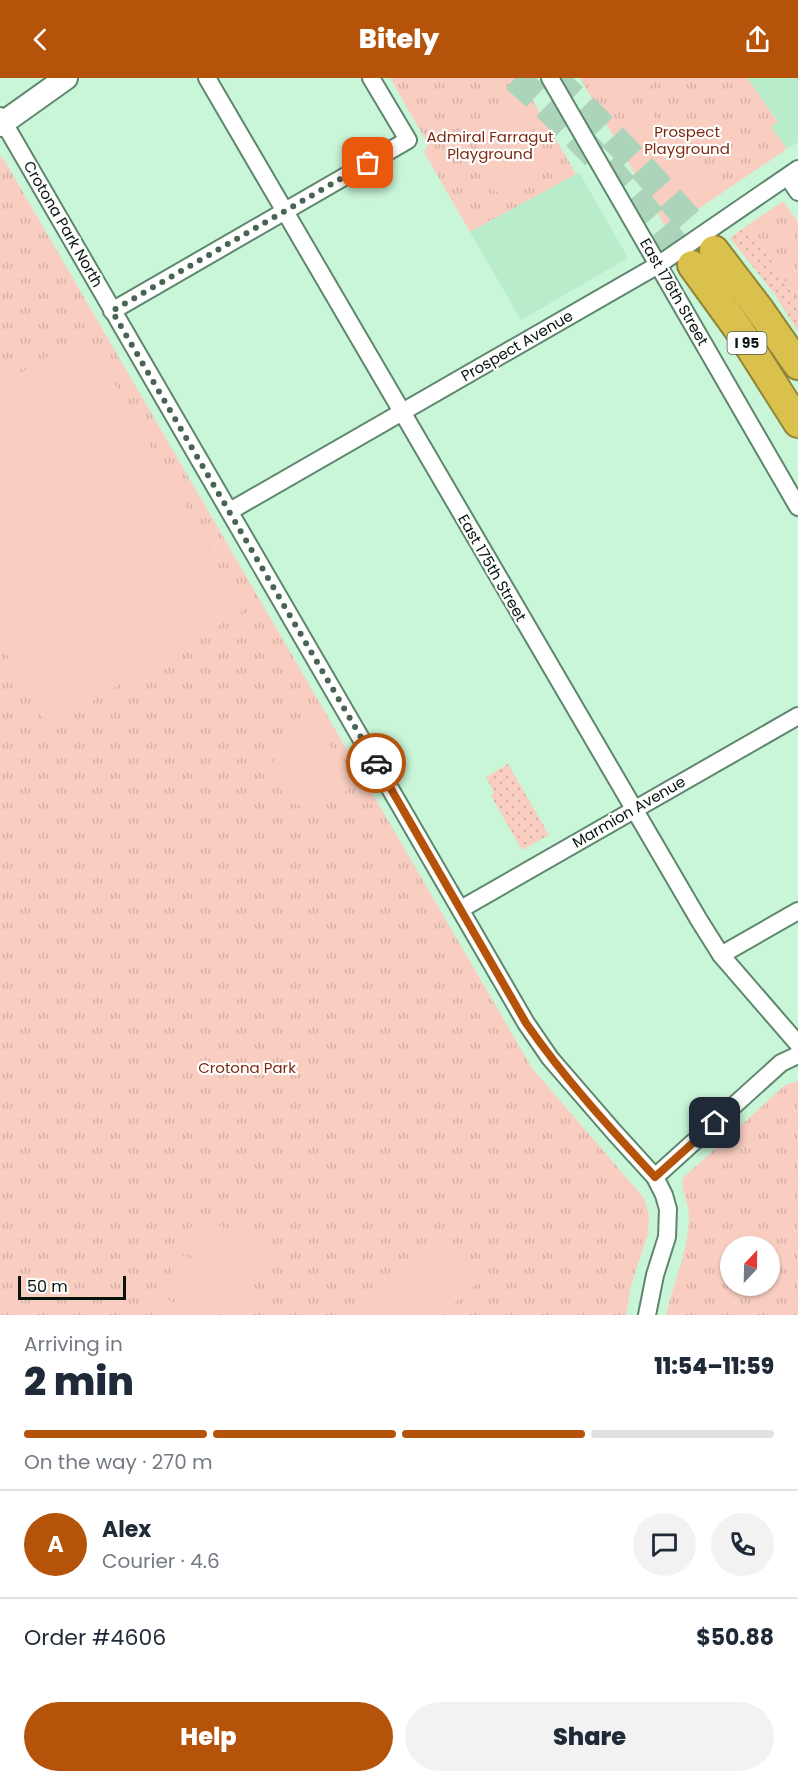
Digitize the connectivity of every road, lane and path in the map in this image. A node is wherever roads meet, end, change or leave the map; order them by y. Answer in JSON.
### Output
{"nodes":[{"id":1,"x":66,"y":78,"type":"edge"},
{"id":2,"x":207,"y":78,"type":"edge"},
{"id":3,"x":371,"y":78,"type":"edge"},
{"id":4,"x":550,"y":78,"type":"edge"},
{"id":5,"x":1,"y":121,"type":"edge"},
{"id":6,"x":793,"y":173,"type":"edge"},
{"id":7,"x":798,"y":192,"type":"edge"},
{"id":8,"x":284,"y":212,"type":"junction"},
{"id":9,"x":658,"y":265,"type":"junction"},
{"id":10,"x":112,"y":311,"type":"junction"},
{"id":11,"x":798,"y":365,"type":"edge"},
{"id":12,"x":402,"y":412,"type":"junction"},
{"id":13,"x":798,"y":423,"type":"edge"},
{"id":14,"x":798,"y":507,"type":"edge"},
{"id":15,"x":230,"y":512,"type":"junction"},
{"id":16,"x":798,"y":716,"type":"edge"},
{"id":17,"x":633,"y":810,"type":"junction"},
{"id":18,"x":461,"y":909,"type":"junction"},
{"id":19,"x":798,"y":910,"type":"edge"},
{"id":20,"x":721,"y":955,"type":"junction"},
{"id":21,"x":798,"y":1044,"type":"edge"},
{"id":22,"x":798,"y":1055,"type":"edge"},
{"id":23,"x":655,"y":1177,"type":"junction"},
{"id":24,"x":647,"y":1315,"type":"edge"}],
"edges":[{"from":1,"to":5,"type":"street"},
{"from":2,"to":8,"type":"street","name":"East 175th Street"},
{"from":3,"to":8,"type":"street"},
{"from":4,"to":9,"type":"street","name":"East 176th Street"},
{"from":5,"to":10,"type":"street","name":"Crotona Park North"},
{"from":6,"to":7,"type":"street"},
{"from":6,"to":9,"type":"street","name":"Prospect Avenue"},
{"from":8,"to":10,"type":"street"},
{"from":8,"to":12,"type":"street","name":"East 175th Street"},
{"from":9,"to":12,"type":"street","name":"Prospect Avenue"},
{"from":9,"to":14,"type":"street","name":"East 176th Street"},
{"from":10,"to":15,"type":"street","name":"Crotona Park North"},
{"from":11,"to":13,"type":"highway","number":"I 95"},
{"from":12,"to":15,"type":"street","name":"Prospect Avenue"},
{"from":12,"to":17,"type":"street","name":"East 175th Street"},
{"from":15,"to":18,"type":"street","name":"Crotona Park North"},
{"from":16,"to":17,"type":"street","name":"Marmion Avenue"},
{"from":17,"to":18,"type":"street","name":"Marmion Avenue"},
{"from":17,"to":20,"type":"street","name":"East 175th Street"},
{"from":18,"to":23,"type":"street","name":"Crotona Park North"},
{"from":19,"to":20,"type":"street"},
{"from":20,"to":21,"type":"street","name":"East 175th Street"},
{"from":22,"to":23,"type":"street"},
{"from":23,"to":24,"type":"street","name":"Crotona Park North"}]}
